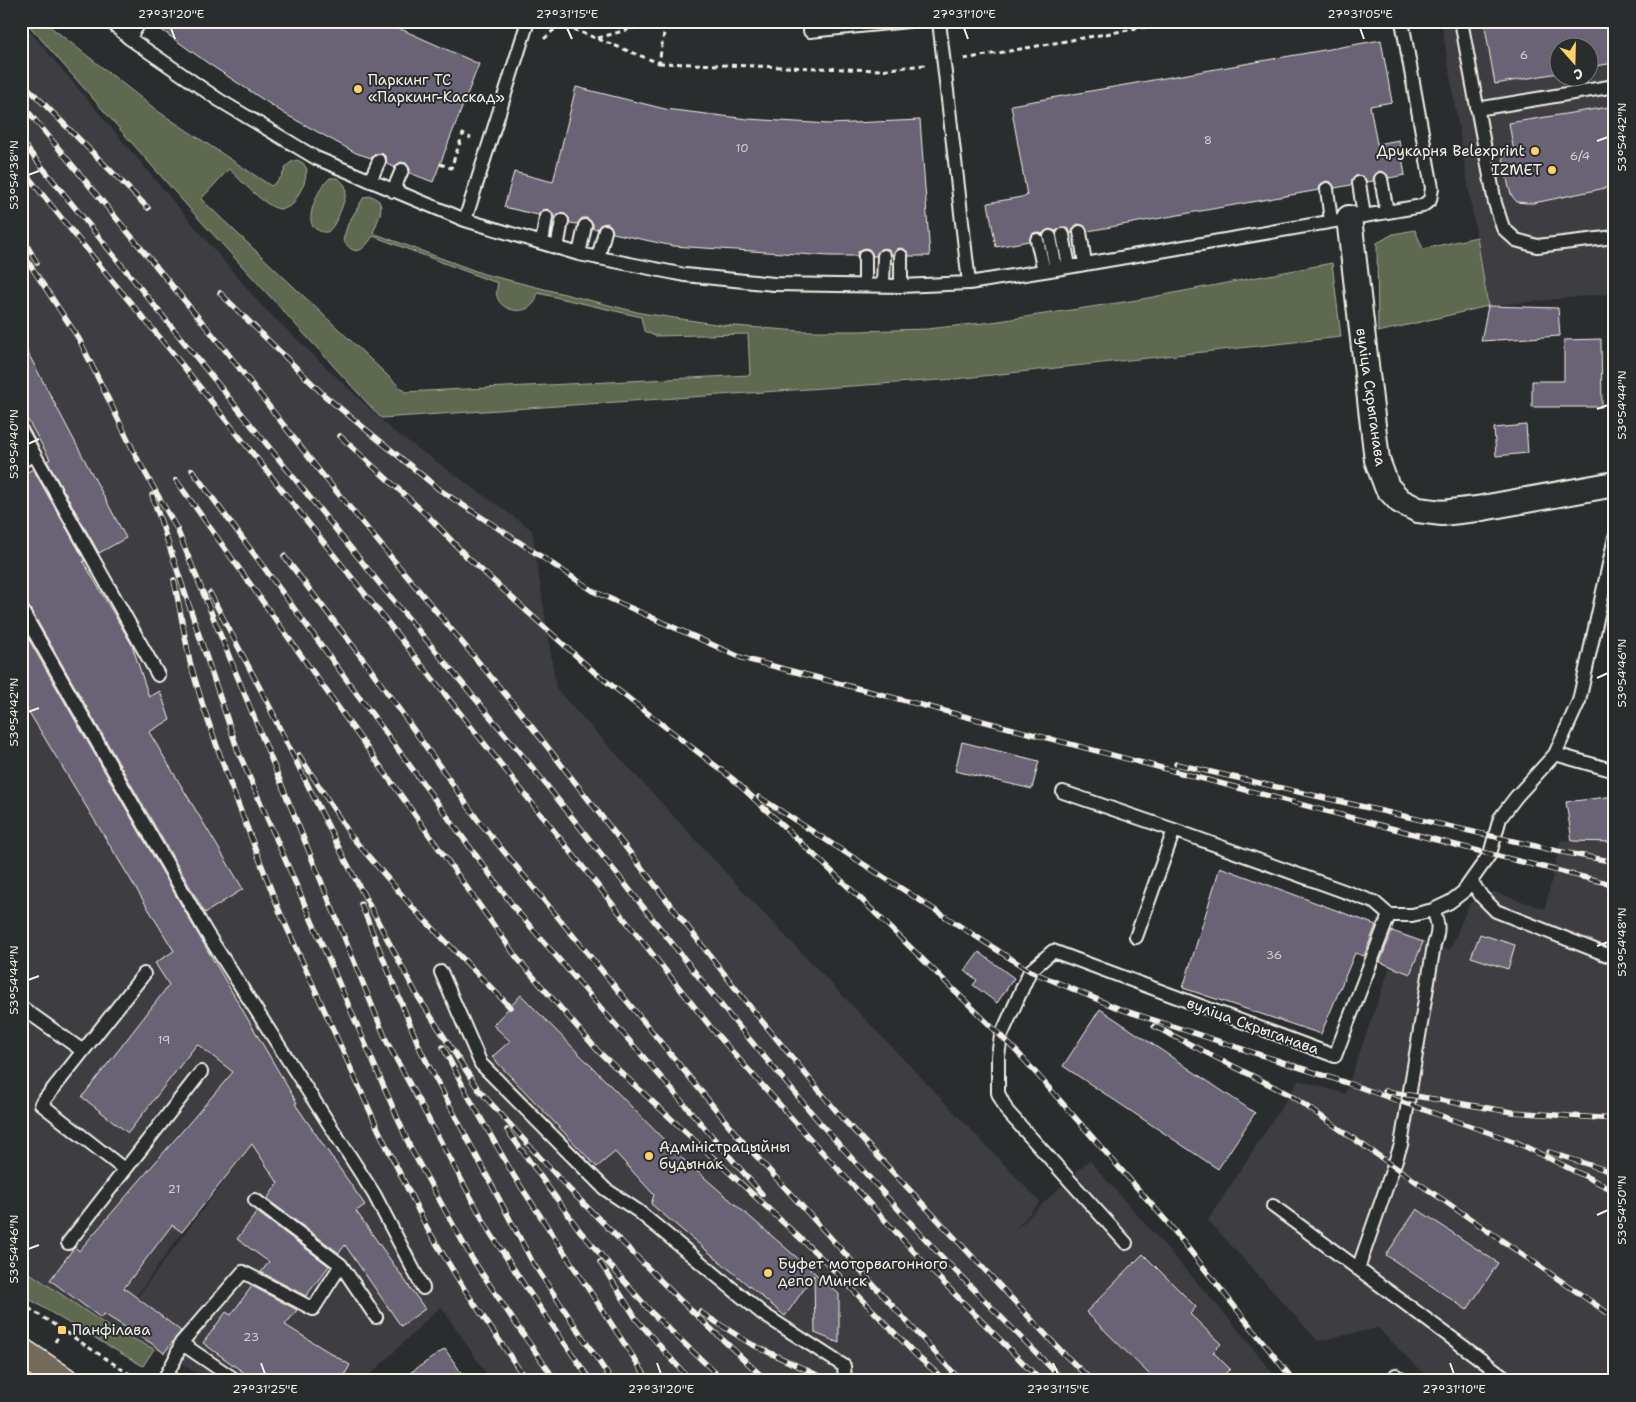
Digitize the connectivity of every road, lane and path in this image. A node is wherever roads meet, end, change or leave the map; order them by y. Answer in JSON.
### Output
{"nodes":[{"id":1,"x":141,"y":21,"type":"edge"},
{"id":2,"x":658,"y":21,"type":"edge"},
{"id":3,"x":666,"y":21,"type":"edge"},
{"id":4,"x":908,"y":21,"type":"edge"},
{"id":5,"x":939,"y":21,"type":"edge"},
{"id":6,"x":1179,"y":21,"type":"edge"},
{"id":7,"x":1402,"y":21,"type":"edge"},
{"id":8,"x":1461,"y":21,"type":"edge"},
{"id":9,"x":114,"y":22,"type":"edge"},
{"id":10,"x":526,"y":27,"type":"edge"},
{"id":11,"x":810,"y":31,"type":"dead end"},
{"id":12,"x":129,"y":38,"type":"junction"},
{"id":13,"x":597,"y":38,"type":"junction"},
{"id":14,"x":943,"y":62,"type":"junction"},
{"id":15,"x":659,"y":63,"type":"junction"},
{"id":16,"x":1615,"y":86,"type":"edge"},
{"id":17,"x":1477,"y":109,"type":"junction"},
{"id":18,"x":472,"y":138,"type":"dead end"},
{"id":19,"x":379,"y":161,"type":"dead end"},
{"id":20,"x":440,"y":164,"type":"dead end"},
{"id":21,"x":402,"y":170,"type":"dead end"},
{"id":22,"x":1382,"y":179,"type":"dead end"},
{"id":23,"x":370,"y":181,"type":"junction"},
{"id":24,"x":1359,"y":183,"type":"dead end"},
{"id":25,"x":1608,"y":188,"type":"dead end"},
{"id":26,"x":1327,"y":189,"type":"dead end"},
{"id":27,"x":393,"y":191,"type":"junction"},
{"id":28,"x":1615,"y":201,"type":"edge"},
{"id":29,"x":1387,"y":212,"type":"junction"},
{"id":30,"x":546,"y":217,"type":"dead end"},
{"id":31,"x":1348,"y":218,"type":"junction"},
{"id":32,"x":464,"y":220,"type":"junction"},
{"id":33,"x":562,"y":221,"type":"dead end"},
{"id":34,"x":585,"y":226,"type":"dead end"},
{"id":35,"x":604,"y":231,"type":"dead end"},
{"id":36,"x":1080,"y":232,"type":"dead end"},
{"id":37,"x":1615,"y":236,"type":"edge"},
{"id":38,"x":1037,"y":240,"type":"dead end"},
{"id":39,"x":542,"y":244,"type":"junction"},
{"id":40,"x":557,"y":248,"type":"junction"},
{"id":41,"x":579,"y":254,"type":"junction"},
{"id":42,"x":864,"y":256,"type":"dead end"},
{"id":43,"x":884,"y":256,"type":"dead end"},
{"id":44,"x":901,"y":256,"type":"dead end"},
{"id":45,"x":598,"y":258,"type":"junction"},
{"id":46,"x":1086,"y":263,"type":"junction"},
{"id":47,"x":1069,"y":266,"type":"junction"},
{"id":48,"x":1050,"y":270,"type":"junction"},
{"id":49,"x":969,"y":282,"type":"junction"},
{"id":50,"x":865,"y":285,"type":"junction"},
{"id":51,"x":884,"y":285,"type":"junction"},
{"id":52,"x":901,"y":286,"type":"junction"},
{"id":53,"x":21,"y":430,"type":"edge"},
{"id":54,"x":34,"y":454,"type":"junction"},
{"id":55,"x":21,"y":462,"type":"edge"},
{"id":56,"x":1615,"y":484,"type":"edge"},
{"id":57,"x":1615,"y":537,"type":"edge"},
{"id":58,"x":21,"y":610,"type":"edge"},
{"id":59,"x":158,"y":675,"type":"dead end"},
{"id":60,"x":1555,"y":754,"type":"junction"},
{"id":61,"x":1615,"y":771,"type":"edge"},
{"id":62,"x":1063,"y":792,"type":"dead end"},
{"id":63,"x":1174,"y":830,"type":"junction"},
{"id":64,"x":1471,"y":881,"type":"junction"},
{"id":65,"x":1433,"y":910,"type":"junction"},
{"id":66,"x":1389,"y":915,"type":"junction"},
{"id":67,"x":1136,"y":937,"type":"dead end"},
{"id":68,"x":1615,"y":958,"type":"edge"},
{"id":69,"x":441,"y":972,"type":"dead end"},
{"id":70,"x":144,"y":974,"type":"dead end"},
{"id":71,"x":21,"y":1007,"type":"edge"},
{"id":72,"x":83,"y":1051,"type":"junction"},
{"id":73,"x":201,"y":1072,"type":"dead end"},
{"id":74,"x":125,"y":1170,"type":"junction"},
{"id":75,"x":255,"y":1200,"type":"dead end"},
{"id":76,"x":1273,"y":1206,"type":"dead end"},
{"id":77,"x":68,"y":1243,"type":"dead end"},
{"id":78,"x":1126,"y":1243,"type":"dead end"},
{"id":79,"x":341,"y":1265,"type":"junction"},
{"id":80,"x":1358,"y":1269,"type":"junction"},
{"id":81,"x":423,"y":1288,"type":"dead end"},
{"id":82,"x":21,"y":1303,"type":"edge"},
{"id":83,"x":376,"y":1317,"type":"dead end"},
{"id":84,"x":181,"y":1343,"type":"junction"},
{"id":85,"x":21,"y":1352,"type":"edge"},
{"id":86,"x":64,"y":1381,"type":"edge"},
{"id":87,"x":140,"y":1381,"type":"edge"},
{"id":88,"x":163,"y":1381,"type":"edge"},
{"id":89,"x":237,"y":1381,"type":"edge"},
{"id":90,"x":845,"y":1381,"type":"edge"},
{"id":91,"x":1510,"y":1381,"type":"edge"}],
"edges":[{"from":1,"to":12,"type":"lane"},
{"from":2,"to":13,"type":"path"},
{"from":3,"to":15,"type":"path"},
{"from":4,"to":11,"type":"lane"},
{"from":5,"to":14,"type":"lane"},
{"from":6,"to":14,"type":"path"},
{"from":7,"to":29,"type":"lane"},
{"from":8,"to":17,"type":"lane"},
{"from":9,"to":12,"type":"lane"},
{"from":10,"to":13,"type":"path"},
{"from":10,"to":32,"type":"lane"},
{"from":12,"to":23,"type":"lane"},
{"from":13,"to":15,"type":"path"},
{"from":14,"to":15,"type":"path"},
{"from":14,"to":49,"type":"lane"},
{"from":16,"to":17,"type":"lane"},
{"from":17,"to":37,"type":"lane"},
{"from":18,"to":20,"type":"path"},
{"from":19,"to":23,"type":"lane"},
{"from":21,"to":27,"type":"lane"},
{"from":22,"to":29,"type":"lane"},
{"from":23,"to":27,"type":"lane"},
{"from":24,"to":31,"type":"lane"},
{"from":25,"to":28,"type":"path"},
{"from":26,"to":31,"type":"lane"},
{"from":27,"to":32,"type":"lane"},
{"from":29,"to":31,"type":"lane"},
{"from":30,"to":39,"type":"lane"},
{"from":31,"to":46,"type":"lane"},
{"from":31,"to":56,"type":"street","name":"вуліца Скрыганава"},
{"from":32,"to":39,"type":"lane"},
{"from":33,"to":40,"type":"lane"},
{"from":34,"to":41,"type":"lane"},
{"from":35,"to":45,"type":"lane"},
{"from":36,"to":46,"type":"lane"},
{"from":38,"to":48,"type":"lane"},
{"from":39,"to":40,"type":"lane"},
{"from":40,"to":41,"type":"lane"},
{"from":41,"to":45,"type":"lane"},
{"from":42,"to":50,"type":"lane"},
{"from":43,"to":51,"type":"lane"},
{"from":44,"to":52,"type":"lane"},
{"from":45,"to":50,"type":"lane"},
{"from":46,"to":47,"type":"lane"},
{"from":47,"to":48,"type":"lane"},
{"from":47,"to":48,"type":"lane"},
{"from":48,"to":49,"type":"lane"},
{"from":49,"to":52,"type":"lane"},
{"from":50,"to":51,"type":"lane"},
{"from":51,"to":52,"type":"lane"},
{"from":53,"to":54,"type":"lane"},
{"from":54,"to":55,"type":"lane"},
{"from":54,"to":59,"type":"lane"},
{"from":57,"to":60,"type":"lane"},
{"from":58,"to":81,"type":"lane"},
{"from":60,"to":61,"type":"lane"},
{"from":60,"to":64,"type":"lane"},
{"from":62,"to":63,"type":"lane"},
{"from":63,"to":66,"type":"lane"},
{"from":63,"to":67,"type":"lane"},
{"from":64,"to":65,"type":"lane"},
{"from":64,"to":68,"type":"lane"},
{"from":65,"to":66,"type":"lane"},
{"from":65,"to":80,"type":"lane"},
{"from":66,"to":78,"type":"lane","name":"вуліца Скрыганава"},
{"from":69,"to":90,"type":"lane"},
{"from":70,"to":72,"type":"lane"},
{"from":71,"to":72,"type":"lane"},
{"from":72,"to":74,"type":"lane"},
{"from":73,"to":74,"type":"lane"},
{"from":74,"to":77,"type":"lane"},
{"from":75,"to":79,"type":"lane"},
{"from":76,"to":80,"type":"lane"},
{"from":79,"to":83,"type":"lane"},
{"from":79,"to":84,"type":"lane"},
{"from":80,"to":91,"type":"lane"},
{"from":82,"to":87,"type":"path"},
{"from":84,"to":88,"type":"lane"},
{"from":84,"to":89,"type":"lane"},
{"from":85,"to":86,"type":"main road"}]}
